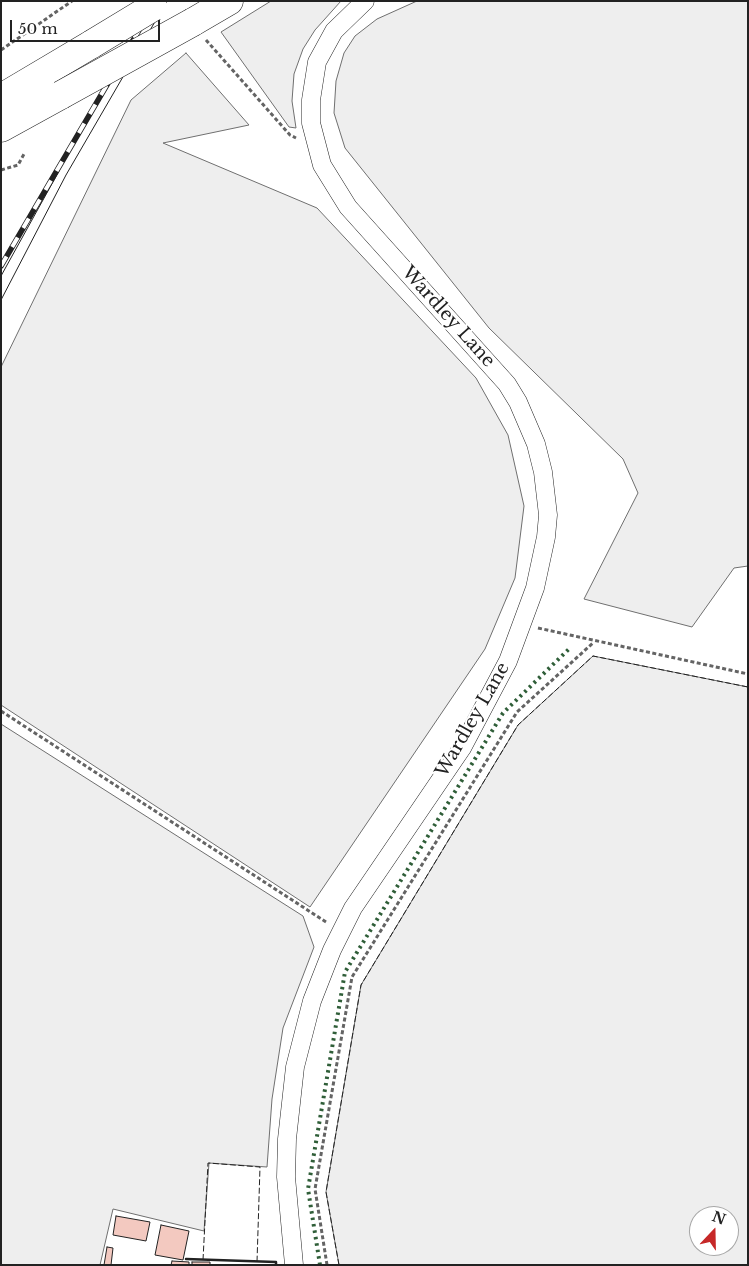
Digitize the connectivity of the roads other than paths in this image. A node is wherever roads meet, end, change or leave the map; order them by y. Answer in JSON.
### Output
{"nodes":[{"id":1,"x":163,"y":1,"type":"edge"},
{"id":2,"x":229,"y":1,"type":"edge"},
{"id":3,"x":365,"y":1,"type":"edge"},
{"id":4,"x":1,"y":98,"type":"edge"},
{"id":5,"x":1,"y":128,"type":"edge"},
{"id":6,"x":294,"y":1265,"type":"edge"}],
"edges":[{"from":1,"to":4,"type":"main road","bridge":true},
{"from":2,"to":5,"type":"main road","bridge":true},
{"from":3,"to":6,"type":"street","name":"Wardley Lane"}]}
